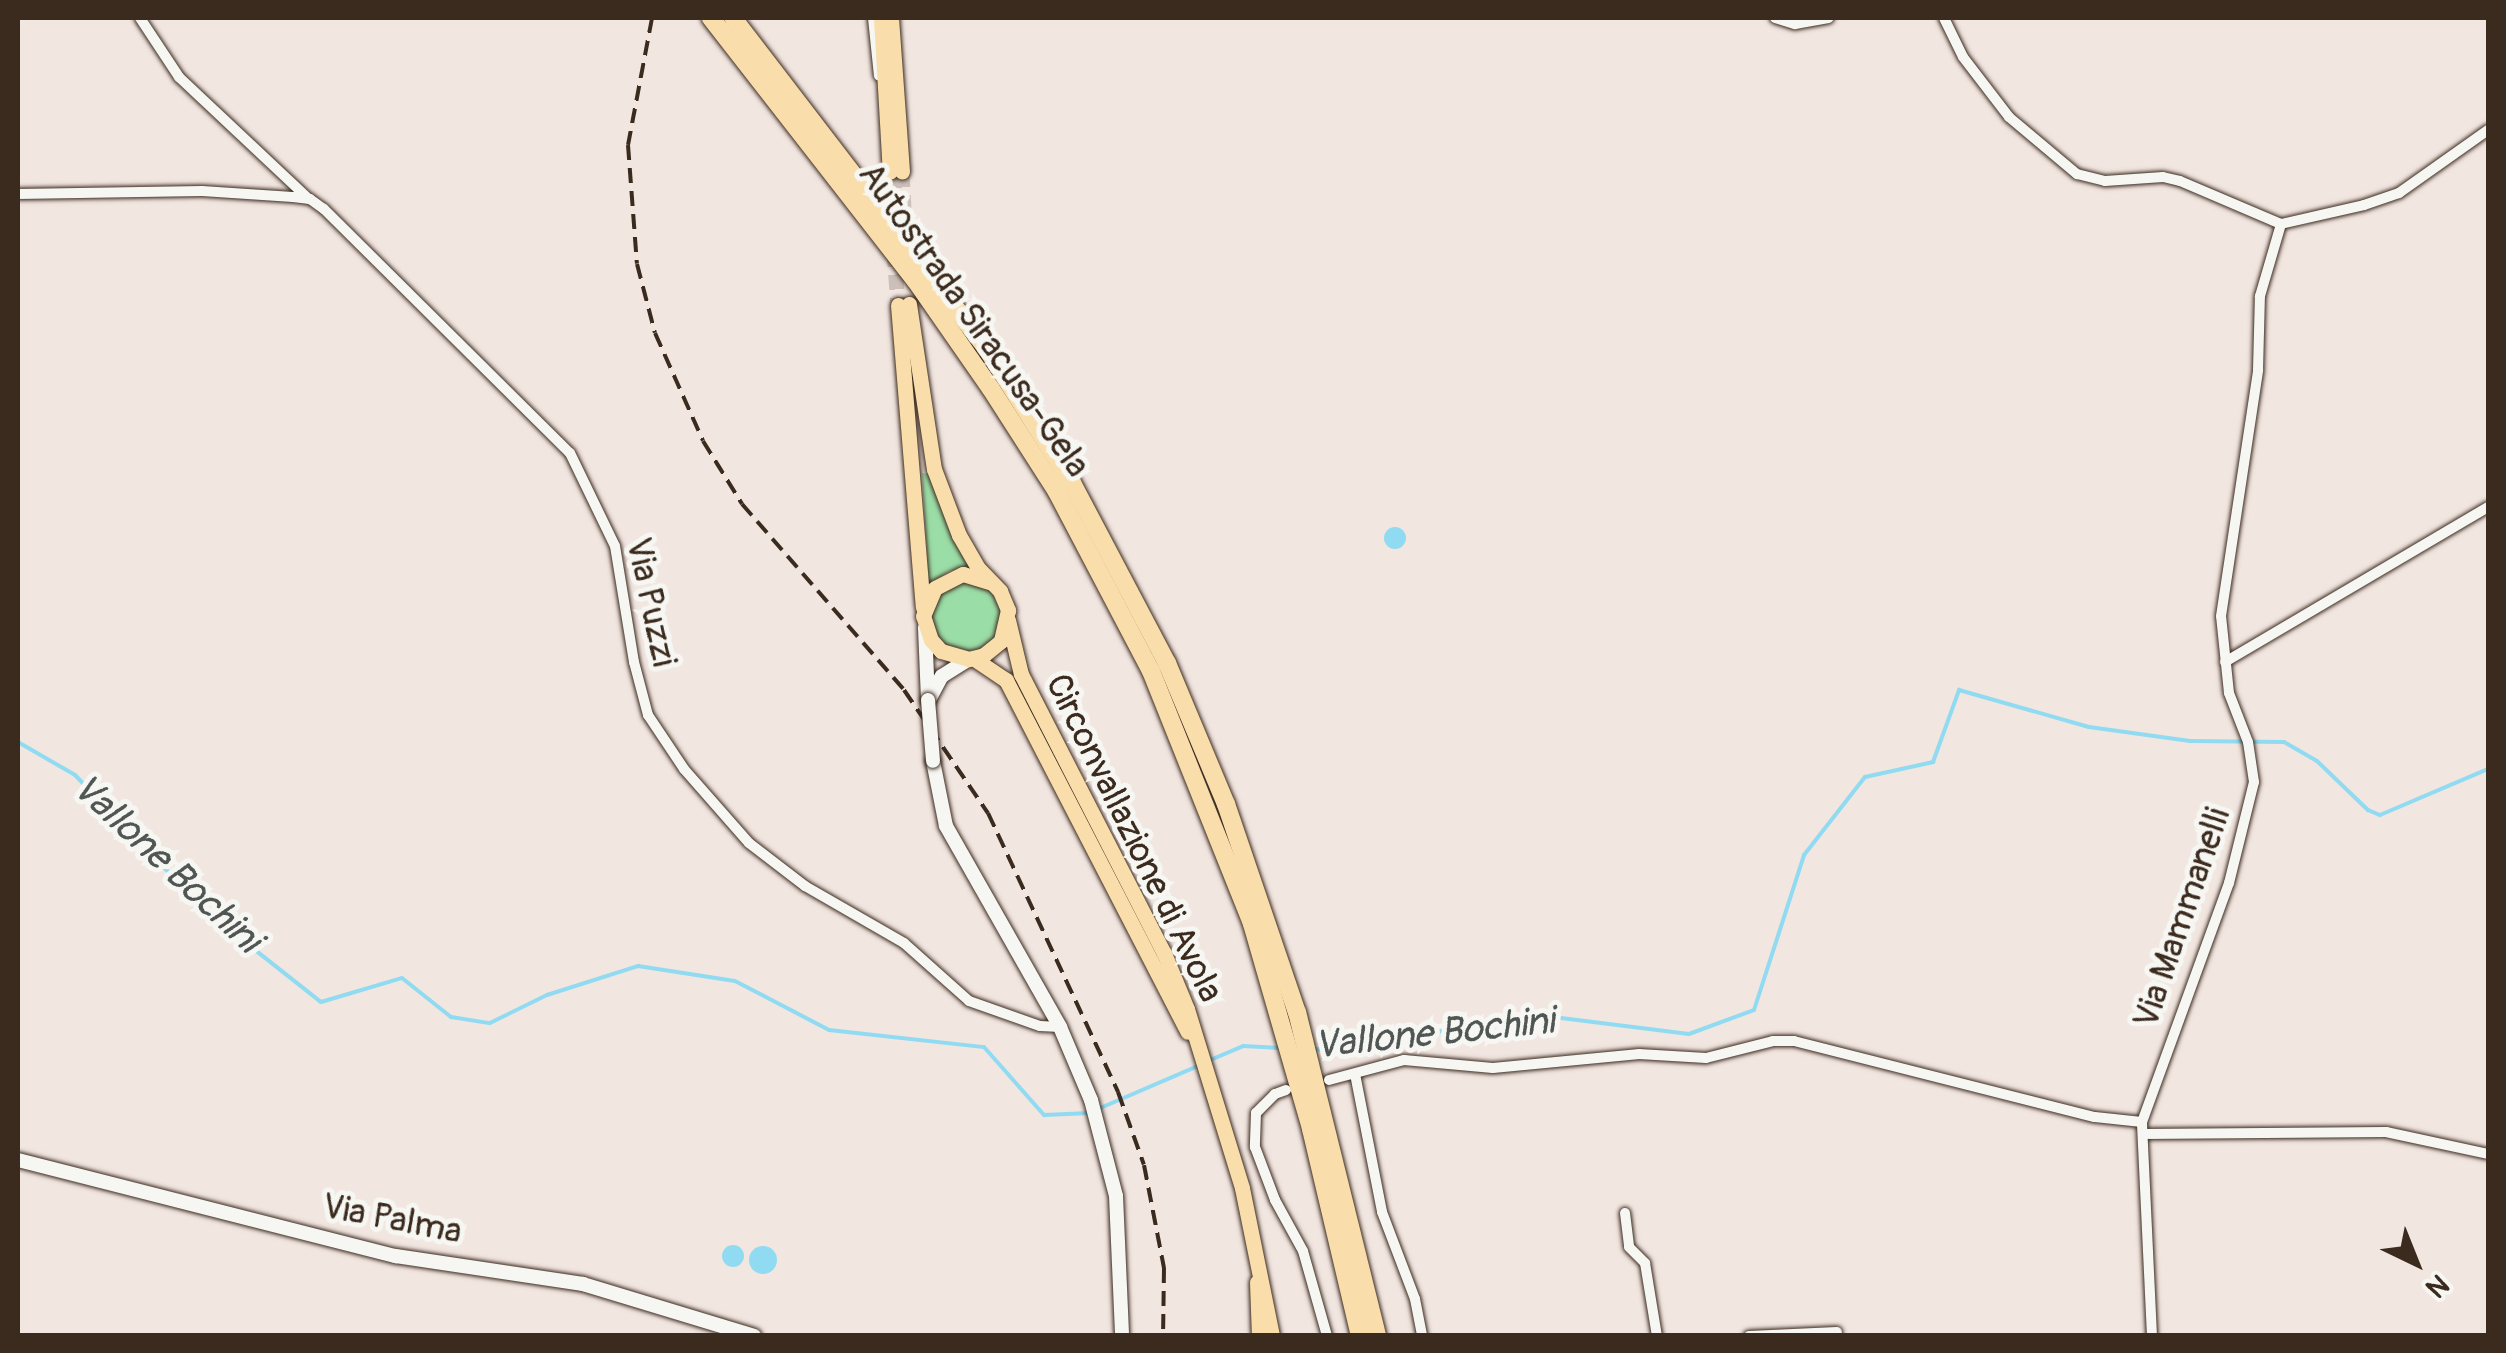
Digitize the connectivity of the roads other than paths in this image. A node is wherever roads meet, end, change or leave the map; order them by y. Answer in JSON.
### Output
{"nodes":[{"id":1,"x":140,"y":18,"type":"edge"},
{"id":2,"x":711,"y":18,"type":"edge"},
{"id":3,"x":733,"y":18,"type":"edge"},
{"id":4,"x":873,"y":18,"type":"edge"},
{"id":5,"x":886,"y":18,"type":"edge"},
{"id":6,"x":1775,"y":18,"type":"edge"},
{"id":7,"x":1828,"y":18,"type":"edge"},
{"id":8,"x":1944,"y":18,"type":"edge"},
{"id":9,"x":884,"y":97,"type":"junction"},
{"id":10,"x":2488,"y":130,"type":"edge"},
{"id":11,"x":18,"y":194,"type":"edge"},
{"id":12,"x":310,"y":200,"type":"junction"},
{"id":13,"x":2281,"y":224,"type":"junction"},
{"id":14,"x":2488,"y":506,"type":"edge"},
{"id":15,"x":992,"y":583,"type":"junction"},
{"id":16,"x":1008,"y":620,"type":"junction"},
{"id":17,"x":924,"y":622,"type":"junction"},
{"id":18,"x":971,"y":659,"type":"junction"},
{"id":19,"x":2226,"y":662,"type":"junction"},
{"id":20,"x":928,"y":700,"type":"junction"},
{"id":21,"x":1288,"y":1014,"type":"junction"},
{"id":22,"x":1060,"y":1027,"type":"junction"},
{"id":23,"x":1198,"y":1048,"type":"junction"},
{"id":24,"x":1300,"y":1059,"type":"junction"},
{"id":25,"x":1355,"y":1074,"type":"junction"},
{"id":26,"x":1329,"y":1080,"type":"dead end"},
{"id":27,"x":1286,"y":1090,"type":"dead end"},
{"id":28,"x":2142,"y":1128,"type":"junction"},
{"id":29,"x":2488,"y":1154,"type":"edge"},
{"id":30,"x":18,"y":1160,"type":"edge"},
{"id":31,"x":1625,"y":1213,"type":"dead end"},
{"id":32,"x":1258,"y":1268,"type":"junction"},
{"id":33,"x":1837,"y":1332,"type":"dead end"},
{"id":34,"x":754,"y":1336,"type":"edge"},
{"id":35,"x":1122,"y":1336,"type":"edge"},
{"id":36,"x":1259,"y":1336,"type":"edge"},
{"id":37,"x":1272,"y":1336,"type":"edge"},
{"id":38,"x":1327,"y":1336,"type":"edge"},
{"id":39,"x":1360,"y":1336,"type":"edge"},
{"id":40,"x":1377,"y":1336,"type":"edge"},
{"id":41,"x":1422,"y":1336,"type":"edge"},
{"id":42,"x":1657,"y":1336,"type":"edge"},
{"id":43,"x":1750,"y":1336,"type":"edge"},
{"id":44,"x":2152,"y":1336,"type":"edge"}],
"edges":[{"from":1,"to":12,"type":"street","name":"Via Puzzi"},
{"from":2,"to":21,"type":"highway","name":"Autostrada Siracusa-Gela"},
{"from":3,"to":21,"type":"highway","name":"Autostrada Siracusa-Gela"},
{"from":4,"to":9,"type":"street"},
{"from":5,"to":9,"type":"main road"},
{"from":5,"to":9,"type":"main road"},
{"from":6,"to":7,"type":"street"},
{"from":8,"to":13,"type":"street"},
{"from":10,"to":13,"type":"street"},
{"from":11,"to":12,"type":"street"},
{"from":12,"to":22,"type":"street","name":"Via Puzzi"},
{"from":13,"to":19,"type":"street","name":"Via Mammanelli"},
{"from":14,"to":19,"type":"street"},
{"from":15,"to":16,"type":"main road"},
{"from":15,"to":17,"type":"main road"},
{"from":15,"to":17,"type":"main road"},
{"from":16,"to":18,"type":"main road"},
{"from":16,"to":23,"type":"main road","name":"Circonvallazione di Avola"},
{"from":17,"to":18,"type":"main road"},
{"from":17,"to":20,"type":"main road"},
{"from":18,"to":20,"type":"main road"},
{"from":18,"to":23,"type":"main road","name":"Circonvallazione di Avola"},
{"from":19,"to":28,"type":"street","name":"Via Mammanelli"},
{"from":20,"to":22,"type":"main road","bridge":true},
{"from":21,"to":24,"type":"highway"},
{"from":22,"to":35,"type":"main road"},
{"from":23,"to":32,"type":"main road"},
{"from":24,"to":39,"type":"highway"},
{"from":24,"to":40,"type":"highway"},
{"from":25,"to":26,"type":"street"},
{"from":25,"to":28,"type":"street"},
{"from":25,"to":41,"type":"street"},
{"from":27,"to":38,"type":"street"},
{"from":28,"to":29,"type":"street"},
{"from":28,"to":44,"type":"street","name":"Via Mammanelli"},
{"from":30,"to":34,"type":"main road","name":"Via Palma"},
{"from":31,"to":42,"type":"street"},
{"from":32,"to":36,"type":"main road"},
{"from":32,"to":37,"type":"main road"},
{"from":33,"to":43,"type":"street"}]}
